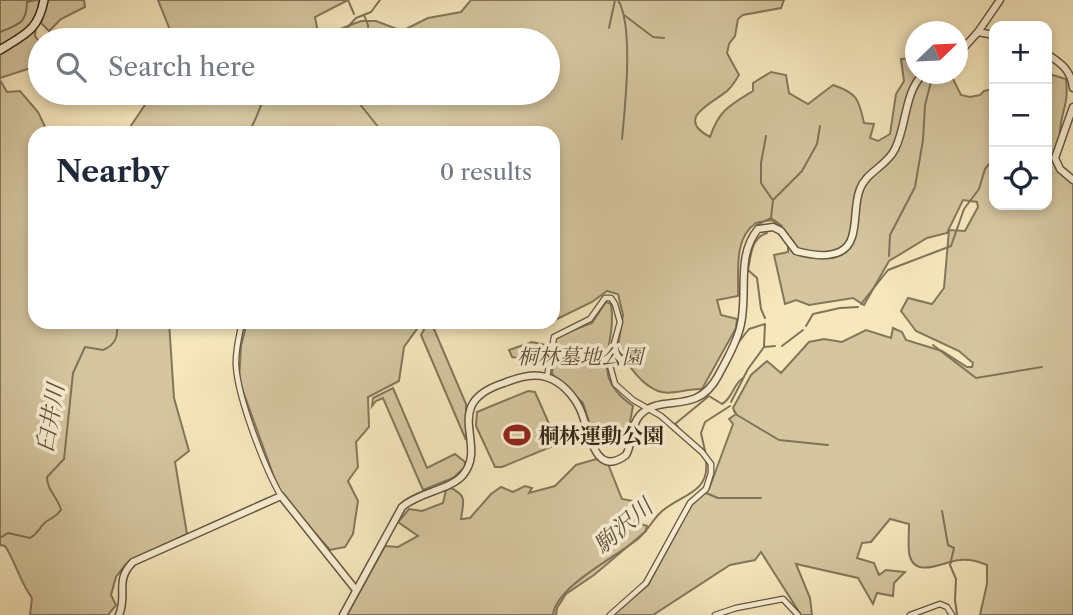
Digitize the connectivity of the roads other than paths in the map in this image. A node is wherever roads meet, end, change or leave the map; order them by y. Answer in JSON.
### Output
{"nodes":[{"id":1,"x":44,"y":0,"type":"edge"},
{"id":2,"x":1000,"y":0,"type":"edge"},
{"id":3,"x":33,"y":28,"type":"edge"},
{"id":4,"x":28,"y":32,"type":"edge"},
{"id":5,"x":978,"y":32,"type":"junction"},
{"id":6,"x":989,"y":34,"type":"edge"},
{"id":7,"x":968,"y":42,"type":"edge"},
{"id":8,"x":0,"y":50,"type":"edge"},
{"id":9,"x":1052,"y":58,"type":"edge"},
{"id":10,"x":917,"y":84,"type":"edge"},
{"id":11,"x":1073,"y":88,"type":"edge"},
{"id":12,"x":1073,"y":107,"type":"edge"},
{"id":13,"x":1073,"y":180,"type":"edge"},
{"id":14,"x":241,"y":329,"type":"edge"},
{"id":15,"x":547,"y":377,"type":"junction"},
{"id":16,"x":648,"y":409,"type":"junction"},
{"id":17,"x":281,"y":496,"type":"junction"},
{"id":18,"x":356,"y":590,"type":"junction"},
{"id":19,"x":119,"y":615,"type":"edge"},
{"id":20,"x":343,"y":615,"type":"edge"},
{"id":21,"x":610,"y":615,"type":"edge"},
{"id":22,"x":715,"y":615,"type":"edge"},
{"id":23,"x":798,"y":615,"type":"edge"},
{"id":24,"x":910,"y":615,"type":"edge"},
{"id":25,"x":952,"y":615,"type":"edge"}],
"edges":[{"from":1,"to":3,"type":"main road"},
{"from":2,"to":5,"type":"street"},
{"from":4,"to":8,"type":"main road"},
{"from":5,"to":6,"type":"street"},
{"from":5,"to":7,"type":"street"},
{"from":9,"to":11,"type":"street"},
{"from":10,"to":16,"type":"street"},
{"from":12,"to":13,"type":"street"},
{"from":14,"to":17,"type":"street"},
{"from":15,"to":16,"type":"street"},
{"from":15,"to":16,"type":"street"},
{"from":15,"to":18,"type":"street"},
{"from":16,"to":21,"type":"street"},
{"from":17,"to":18,"type":"street"},
{"from":17,"to":19,"type":"street"},
{"from":18,"to":20,"type":"street"},
{"from":22,"to":23,"type":"street"},
{"from":24,"to":25,"type":"street"}]}
